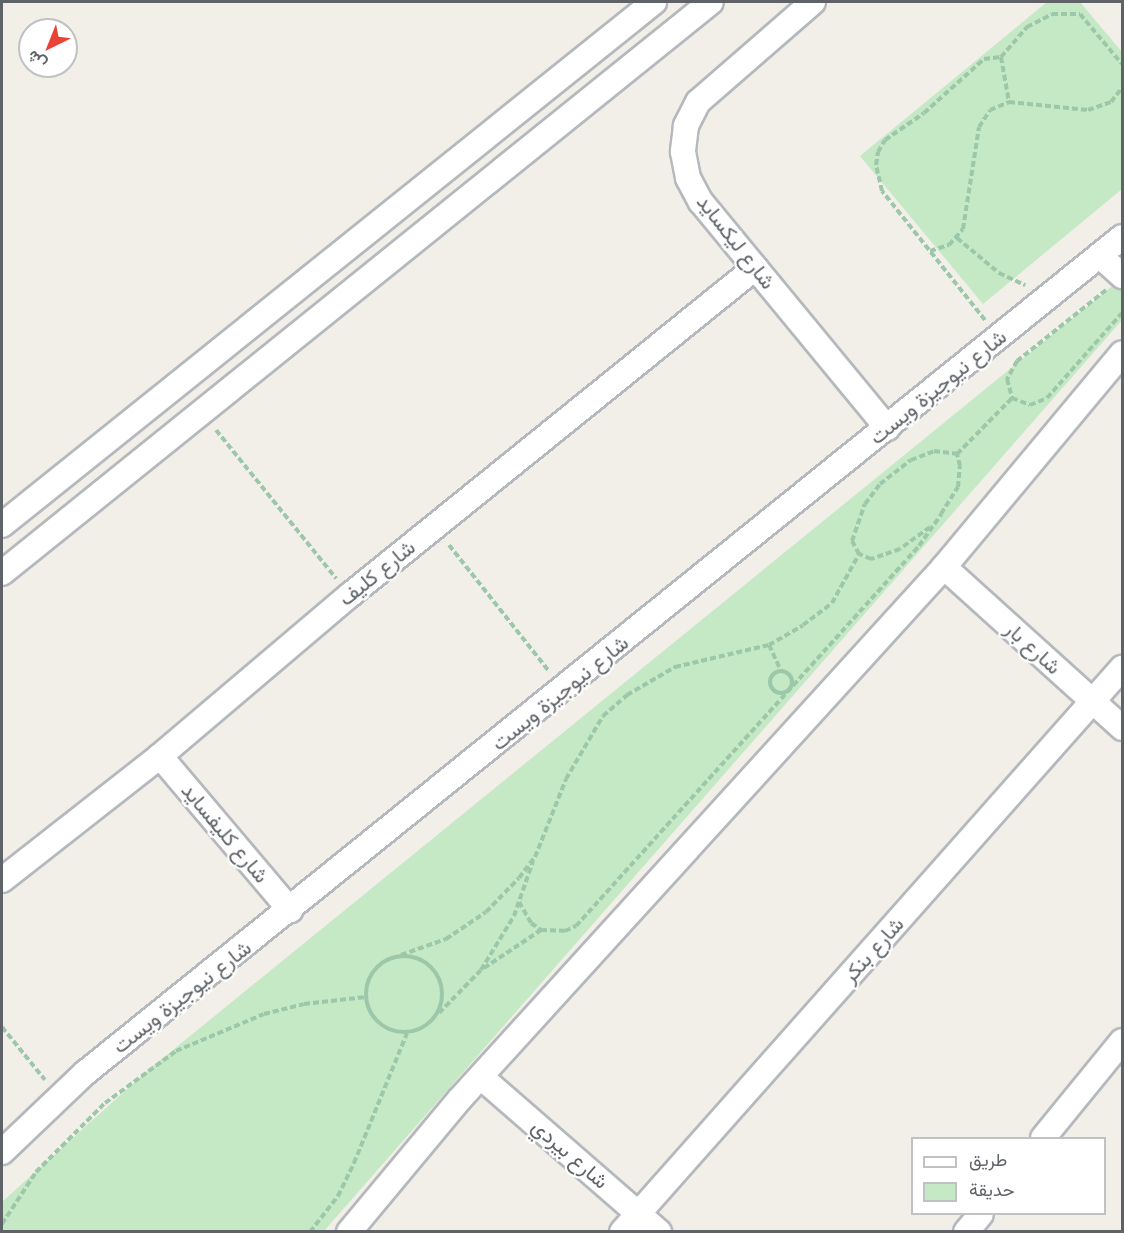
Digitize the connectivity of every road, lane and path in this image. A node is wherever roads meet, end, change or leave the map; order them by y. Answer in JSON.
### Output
{"nodes":[{"id":1,"x":654,"y":2,"type":"edge"},
{"id":2,"x":711,"y":2,"type":"edge"},
{"id":3,"x":813,"y":2,"type":"edge"},
{"id":4,"x":1002,"y":57,"type":"junction"},
{"id":5,"x":1122,"y":64,"type":"edge"},
{"id":6,"x":1122,"y":88,"type":"edge"},
{"id":7,"x":1009,"y":102,"type":"junction"},
{"id":8,"x":1122,"y":237,"type":"edge"},
{"id":9,"x":957,"y":238,"type":"junction"},
{"id":10,"x":929,"y":251,"type":"junction"},
{"id":11,"x":1100,"y":256,"type":"junction"},
{"id":12,"x":755,"y":268,"type":"junction"},
{"id":13,"x":1117,"y":281,"type":"edge"},
{"id":14,"x":1049,"y":296,"type":"junction"},
{"id":15,"x":1122,"y":313,"type":"edge"},
{"id":16,"x":999,"y":337,"type":"junction"},
{"id":17,"x":1122,"y":353,"type":"edge"},
{"id":18,"x":1012,"y":398,"type":"junction"},
{"id":19,"x":201,"y":411,"type":"junction"},
{"id":20,"x":887,"y":428,"type":"junction"},
{"id":21,"x":957,"y":454,"type":"junction"},
{"id":22,"x":941,"y":514,"type":"junction"},
{"id":23,"x":2,"y":525,"type":"edge"},
{"id":24,"x":434,"y":527,"type":"junction"},
{"id":25,"x":858,"y":554,"type":"junction"},
{"id":26,"x":944,"y":567,"type":"junction"},
{"id":27,"x":2,"y":573,"type":"edge"},
{"id":28,"x":350,"y":595,"type":"junction"},
{"id":29,"x":769,"y":645,"type":"junction"},
{"id":30,"x":1122,"y":669,"type":"edge"},
{"id":31,"x":781,"y":671,"type":"junction"},
{"id":32,"x":791,"y":688,"type":"junction"},
{"id":33,"x":564,"y":690,"type":"junction"},
{"id":34,"x":1093,"y":702,"type":"junction"},
{"id":35,"x":1122,"y":728,"type":"edge"},
{"id":36,"x":160,"y":756,"type":"junction"},
{"id":37,"x":535,"y":857,"type":"junction"},
{"id":38,"x":2,"y":880,"type":"edge"},
{"id":39,"x":519,"y":902,"type":"junction"},
{"id":40,"x":290,"y":910,"type":"junction"},
{"id":41,"x":541,"y":930,"type":"junction"},
{"id":42,"x":401,"y":956,"type":"junction"},
{"id":43,"x":481,"y":970,"type":"junction"},
{"id":44,"x":366,"y":997,"type":"junction"},
{"id":45,"x":436,"y":1015,"type":"junction"},
{"id":46,"x":2,"y":1027,"type":"edge"},
{"id":47,"x":407,"y":1033,"type":"junction"},
{"id":48,"x":1122,"y":1041,"type":"edge"},
{"id":49,"x":481,"y":1077,"type":"junction"},
{"id":50,"x":59,"y":1096,"type":"junction"},
{"id":51,"x":1043,"y":1137,"type":"edge"},
{"id":52,"x":2,"y":1152,"type":"edge"},
{"id":53,"x":980,"y":1215,"type":"edge"},
{"id":54,"x":630,"y":1223,"type":"edge"},
{"id":55,"x":2,"y":1224,"type":"edge"},
{"id":56,"x":310,"y":1232,"type":"edge"},
{"id":57,"x":349,"y":1232,"type":"edge"},
{"id":58,"x":659,"y":1232,"type":"edge"},
{"id":59,"x":966,"y":1232,"type":"edge"}],
"edges":[{"from":1,"to":23,"type":"street"},
{"from":2,"to":19,"type":"street"},
{"from":3,"to":12,"type":"street","name":"شارع ليكسايد"},
{"from":4,"to":5,"type":"path"},
{"from":4,"to":7,"type":"path"},
{"from":4,"to":10,"type":"path"},
{"from":6,"to":7,"type":"path"},
{"from":7,"to":9,"type":"path"},
{"from":8,"to":11,"type":"street","name":"شارع نيوجيزة ويست"},
{"from":9,"to":10,"type":"path"},
{"from":9,"to":14,"type":"path"},
{"from":10,"to":16,"type":"path"},
{"from":11,"to":13,"type":"street"},
{"from":11,"to":14,"type":"street","name":"شارع نيوجيزة ويست"},
{"from":12,"to":20,"type":"street","name":"شارع ليكسايد"},
{"from":12,"to":24,"type":"street","name":"شارع كليف"},
{"from":13,"to":18,"type":"path"},
{"from":14,"to":16,"type":"street","name":"شارع نيوجيزة ويست"},
{"from":15,"to":18,"type":"path"},
{"from":16,"to":20,"type":"street","name":"شارع نيوجيزة ويست"},
{"from":17,"to":26,"type":"street"},
{"from":18,"to":21,"type":"path"},
{"from":19,"to":27,"type":"street"},
{"from":19,"to":28,"type":"path"},
{"from":20,"to":33,"type":"street","name":"شارع نيوجيزة ويست"},
{"from":21,"to":22,"type":"path"},
{"from":21,"to":25,"type":"path"},
{"from":22,"to":25,"type":"path"},
{"from":22,"to":32,"type":"path"},
{"from":24,"to":28,"type":"street","name":"شارع كليف"},
{"from":24,"to":33,"type":"path"},
{"from":25,"to":29,"type":"path"},
{"from":26,"to":34,"type":"street","name":"شارع بار"},
{"from":26,"to":49,"type":"street"},
{"from":28,"to":36,"type":"street","name":"شارع كليف"},
{"from":29,"to":31,"type":"path"},
{"from":29,"to":37,"type":"path"},
{"from":30,"to":34,"type":"street","name":"شارع بنكر"},
{"from":31,"to":32,"type":"path"},
{"from":31,"to":32,"type":"path"},
{"from":32,"to":41,"type":"path"},
{"from":33,"to":40,"type":"street","name":"شارع نيوجيزة ويست"},
{"from":34,"to":35,"type":"street","name":"شارع بار"},
{"from":34,"to":54,"type":"street","name":"شارع بنكر"},
{"from":36,"to":38,"type":"street","name":"شارع كليف"},
{"from":36,"to":40,"type":"street","name":"شارع كليفسايد"},
{"from":37,"to":39,"type":"path"},
{"from":37,"to":42,"type":"path"},
{"from":39,"to":41,"type":"path"},
{"from":39,"to":43,"type":"path"},
{"from":40,"to":50,"type":"street","name":"شارع نيوجيزة ويست"},
{"from":41,"to":43,"type":"path"},
{"from":42,"to":44,"type":"path"},
{"from":42,"to":45,"type":"path"},
{"from":43,"to":45,"type":"path"},
{"from":44,"to":47,"type":"path"},
{"from":44,"to":55,"type":"path"},
{"from":45,"to":47,"type":"path"},
{"from":46,"to":50,"type":"path"},
{"from":47,"to":56,"type":"path"},
{"from":48,"to":51,"type":"street"},
{"from":49,"to":54,"type":"street","name":"شارع بيردي"},
{"from":49,"to":57,"type":"street"},
{"from":50,"to":52,"type":"street","name":"شارع نيوجيزة ويست"},
{"from":53,"to":59,"type":"street"},
{"from":54,"to":58,"type":"street","name":"شارع بيردي"}]}
